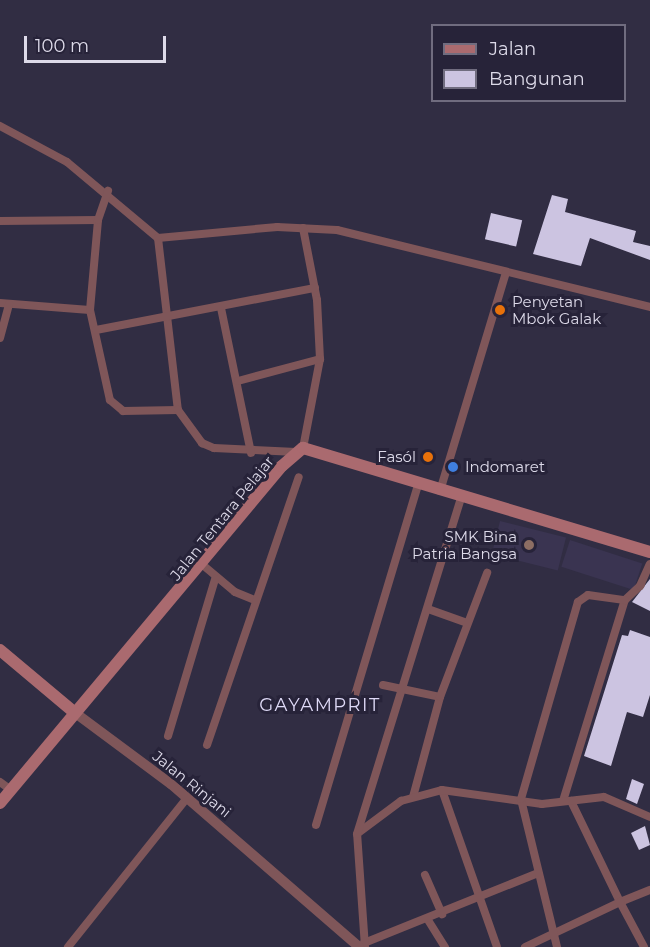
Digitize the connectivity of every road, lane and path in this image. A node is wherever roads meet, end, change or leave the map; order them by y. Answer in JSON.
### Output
{"nodes":[{"id":1,"x":0,"y":126,"type":"edge"},
{"id":2,"x":108,"y":191,"type":"junction"},
{"id":3,"x":98,"y":220,"type":"junction"},
{"id":4,"x":0,"y":221,"type":"edge"},
{"id":5,"x":303,"y":228,"type":"junction"},
{"id":6,"x":158,"y":238,"type":"junction"},
{"id":7,"x":506,"y":272,"type":"junction"},
{"id":8,"x":315,"y":288,"type":"junction"},
{"id":9,"x":5,"y":303,"type":"edge"},
{"id":10,"x":650,"y":307,"type":"edge"},
{"id":11,"x":221,"y":308,"type":"junction"},
{"id":12,"x":90,"y":310,"type":"junction"},
{"id":13,"x":167,"y":316,"type":"junction"},
{"id":14,"x":96,"y":330,"type":"junction"},
{"id":15,"x":0,"y":338,"type":"edge"},
{"id":16,"x":320,"y":359,"type":"junction"},
{"id":17,"x":238,"y":381,"type":"junction"},
{"id":18,"x":178,"y":410,"type":"junction"},
{"id":19,"x":300,"y":450,"type":"junction"},
{"id":20,"x":250,"y":453,"type":"junction"},
{"id":21,"x":299,"y":477,"type":"dead end"},
{"id":22,"x":418,"y":484,"type":"junction"},
{"id":23,"x":440,"y":491,"type":"junction"},
{"id":24,"x":461,"y":498,"type":"junction"},
{"id":25,"x":650,"y":552,"type":"edge"},
{"id":26,"x":650,"y":564,"type":"edge"},
{"id":27,"x":204,"y":566,"type":"junction"},
{"id":28,"x":487,"y":573,"type":"dead end"},
{"id":29,"x":215,"y":579,"type":"junction"},
{"id":30,"x":255,"y":600,"type":"junction"},
{"id":31,"x":625,"y":600,"type":"junction"},
{"id":32,"x":428,"y":609,"type":"junction"},
{"id":33,"x":467,"y":623,"type":"junction"},
{"id":34,"x":0,"y":650,"type":"edge"},
{"id":35,"x":383,"y":685,"type":"dead end"},
{"id":36,"x":399,"y":689,"type":"junction"},
{"id":37,"x":440,"y":697,"type":"junction"},
{"id":38,"x":74,"y":712,"type":"junction"},
{"id":39,"x":168,"y":736,"type":"dead end"},
{"id":40,"x":207,"y":744,"type":"dead end"},
{"id":41,"x":0,"y":782,"type":"edge"},
{"id":42,"x":11,"y":790,"type":"junction"},
{"id":43,"x":441,"y":790,"type":"junction"},
{"id":44,"x":413,"y":797,"type":"junction"},
{"id":45,"x":187,"y":798,"type":"junction"},
{"id":46,"x":521,"y":799,"type":"junction"},
{"id":47,"x":567,"y":801,"type":"junction"},
{"id":48,"x":0,"y":803,"type":"edge"},
{"id":49,"x":650,"y":817,"type":"edge"},
{"id":50,"x":316,"y":825,"type":"dead end"},
{"id":51,"x":357,"y":834,"type":"junction"},
{"id":52,"x":536,"y":874,"type":"junction"},
{"id":53,"x":425,"y":875,"type":"dead end"},
{"id":54,"x":650,"y":890,"type":"edge"},
{"id":55,"x":479,"y":900,"type":"junction"},
{"id":56,"x":620,"y":902,"type":"junction"},
{"id":57,"x":442,"y":914,"type":"junction"},
{"id":58,"x":428,"y":920,"type":"junction"},
{"id":59,"x":553,"y":935,"type":"junction"},
{"id":60,"x":363,"y":945,"type":"edge"},
{"id":61,"x":69,"y":947,"type":"edge"},
{"id":62,"x":446,"y":947,"type":"edge"},
{"id":63,"x":498,"y":947,"type":"edge"},
{"id":64,"x":525,"y":947,"type":"edge"},
{"id":65,"x":556,"y":947,"type":"edge"},
{"id":66,"x":644,"y":947,"type":"edge"}],
"edges":[{"from":1,"to":2,"type":"street"},
{"from":2,"to":3,"type":"street"},
{"from":2,"to":6,"type":"street"},
{"from":3,"to":4,"type":"street"},
{"from":3,"to":12,"type":"street"},
{"from":5,"to":6,"type":"street"},
{"from":5,"to":7,"type":"street"},
{"from":5,"to":8,"type":"street"},
{"from":6,"to":13,"type":"street"},
{"from":7,"to":10,"type":"street"},
{"from":7,"to":23,"type":"street"},
{"from":8,"to":11,"type":"street"},
{"from":8,"to":16,"type":"street"},
{"from":9,"to":12,"type":"street"},
{"from":9,"to":15,"type":"street"},
{"from":11,"to":13,"type":"street"},
{"from":11,"to":17,"type":"street"},
{"from":12,"to":14,"type":"street"},
{"from":13,"to":14,"type":"street"},
{"from":13,"to":18,"type":"street"},
{"from":14,"to":18,"type":"street"},
{"from":16,"to":17,"type":"street"},
{"from":16,"to":19,"type":"street"},
{"from":17,"to":20,"type":"street"},
{"from":18,"to":20,"type":"street"},
{"from":19,"to":20,"type":"street"},
{"from":19,"to":22,"type":"main road"},
{"from":19,"to":27,"type":"main road","name":"Jalan Tentara Pelajar"},
{"from":21,"to":30,"type":"street"},
{"from":22,"to":23,"type":"main road"},
{"from":22,"to":50,"type":"street"},
{"from":23,"to":24,"type":"main road"},
{"from":24,"to":25,"type":"main road"},
{"from":24,"to":32,"type":"street"},
{"from":26,"to":31,"type":"street"},
{"from":27,"to":29,"type":"street"},
{"from":27,"to":38,"type":"main road","name":"Jalan Tentara Pelajar"},
{"from":28,"to":33,"type":"street"},
{"from":29,"to":30,"type":"street"},
{"from":29,"to":39,"type":"street"},
{"from":30,"to":40,"type":"street"},
{"from":31,"to":46,"type":"street"},
{"from":31,"to":47,"type":"street"},
{"from":32,"to":33,"type":"street"},
{"from":32,"to":36,"type":"street"},
{"from":33,"to":37,"type":"street"},
{"from":34,"to":38,"type":"main road","name":"Jalan Rinjani"},
{"from":35,"to":36,"type":"street"},
{"from":36,"to":37,"type":"street"},
{"from":36,"to":51,"type":"street"},
{"from":37,"to":44,"type":"street"},
{"from":38,"to":42,"type":"main road","name":"Jalan Tentara Pelajar"},
{"from":38,"to":45,"type":"street","name":"Jalan Rinjani"},
{"from":41,"to":42,"type":"street"},
{"from":42,"to":48,"type":"main road","name":"Jalan Tentara Pelajar"},
{"from":43,"to":44,"type":"street"},
{"from":43,"to":46,"type":"street"},
{"from":43,"to":55,"type":"street"},
{"from":44,"to":51,"type":"street"},
{"from":45,"to":60,"type":"street","name":"Jalan Rinjani"},
{"from":45,"to":61,"type":"street"},
{"from":46,"to":47,"type":"street"},
{"from":46,"to":52,"type":"street"},
{"from":47,"to":49,"type":"street"},
{"from":47,"to":56,"type":"street"},
{"from":51,"to":60,"type":"street"},
{"from":52,"to":55,"type":"street"},
{"from":52,"to":59,"type":"street"},
{"from":53,"to":57,"type":"street"},
{"from":54,"to":56,"type":"street"},
{"from":55,"to":57,"type":"street"},
{"from":55,"to":63,"type":"street"},
{"from":56,"to":59,"type":"street"},
{"from":56,"to":66,"type":"street"},
{"from":57,"to":58,"type":"street"},
{"from":58,"to":60,"type":"street"},
{"from":58,"to":62,"type":"street"},
{"from":59,"to":64,"type":"street"},
{"from":59,"to":65,"type":"street"}]}
